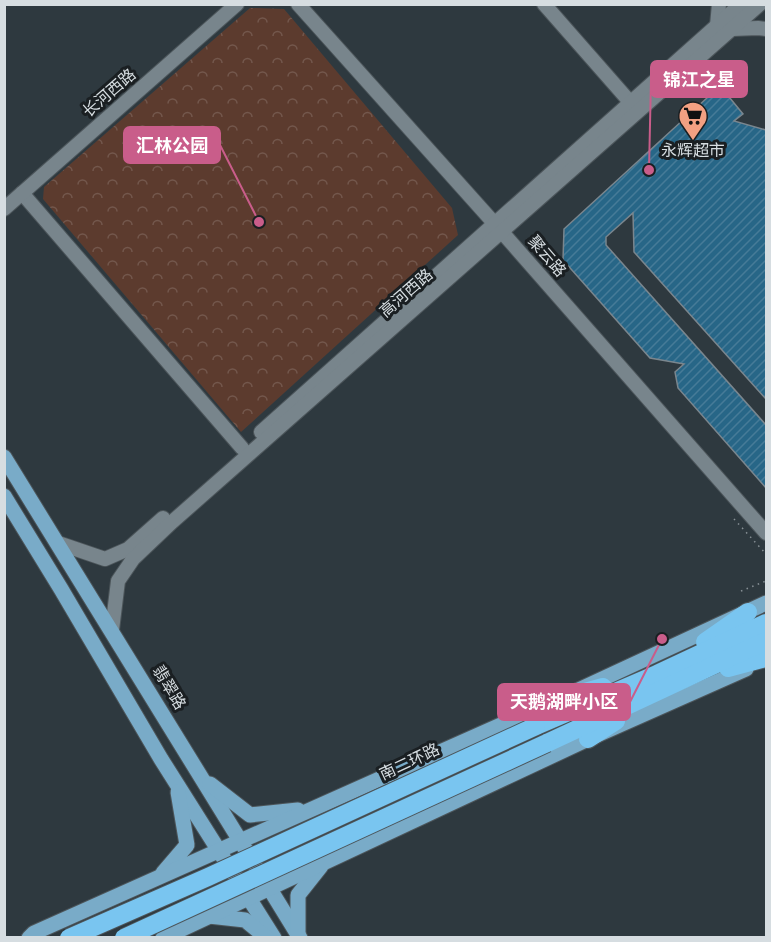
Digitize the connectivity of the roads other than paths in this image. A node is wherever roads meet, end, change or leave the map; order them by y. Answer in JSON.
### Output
{"nodes":[{"id":1,"x":237,"y":4,"type":"edge"},
{"id":2,"x":298,"y":4,"type":"edge"},
{"id":3,"x":544,"y":4,"type":"edge"},
{"id":4,"x":719,"y":4,"type":"edge"},
{"id":5,"x":741,"y":4,"type":"edge"},
{"id":6,"x":760,"y":4,"type":"edge"},
{"id":7,"x":717,"y":26,"type":"junction"},
{"id":8,"x":732,"y":29,"type":"junction"},
{"id":9,"x":766,"y":30,"type":"edge"},
{"id":10,"x":630,"y":102,"type":"junction"},
{"id":11,"x":22,"y":193,"type":"junction"},
{"id":12,"x":4,"y":209,"type":"edge"},
{"id":13,"x":498,"y":228,"type":"junction"},
{"id":14,"x":242,"y":448,"type":"junction"},
{"id":15,"x":4,"y":457,"type":"edge"},
{"id":16,"x":4,"y":496,"type":"edge"},
{"id":17,"x":766,"y":533,"type":"edge"},
{"id":18,"x":58,"y":543,"type":"junction"},
{"id":19,"x":766,"y":594,"type":"edge"},
{"id":20,"x":766,"y":603,"type":"edge"},
{"id":21,"x":748,"y":612,"type":"junction"},
{"id":22,"x":766,"y":623,"type":"edge"},
{"id":23,"x":112,"y":630,"type":"junction"},
{"id":24,"x":766,"y":641,"type":"edge"},
{"id":25,"x":766,"y":659,"type":"edge"},
{"id":26,"x":672,"y":675,"type":"junction"},
{"id":27,"x":559,"y":699,"type":"junction"},
{"id":28,"x":588,"y":739,"type":"junction"},
{"id":29,"x":203,"y":778,"type":"junction"},
{"id":30,"x":176,"y":783,"type":"junction"},
{"id":31,"x":312,"y":808,"type":"junction"},
{"id":32,"x":241,"y":840,"type":"junction"},
{"id":33,"x":218,"y":850,"type":"junction"},
{"id":34,"x":323,"y":863,"type":"junction"},
{"id":35,"x":160,"y":877,"type":"junction"},
{"id":36,"x":270,"y":888,"type":"junction"},
{"id":37,"x":248,"y":898,"type":"junction"},
{"id":38,"x":209,"y":916,"type":"junction"},
{"id":39,"x":299,"y":935,"type":"edge"},
{"id":40,"x":28,"y":938,"type":"edge"},
{"id":41,"x":69,"y":938,"type":"edge"},
{"id":42,"x":124,"y":938,"type":"edge"},
{"id":43,"x":163,"y":938,"type":"edge"},
{"id":44,"x":267,"y":938,"type":"edge"},
{"id":45,"x":274,"y":938,"type":"edge"}],
"edges":[{"from":1,"to":11,"type":"street","name":"长河西路"},
{"from":2,"to":13,"type":"street","name":"聚云路"},
{"from":3,"to":10,"type":"street"},
{"from":4,"to":7,"type":"street"},
{"from":5,"to":7,"type":"street","name":"高河西路"},
{"from":6,"to":8,"type":"street","name":"高河西路"},
{"from":7,"to":10,"type":"street","name":"高河西路"},
{"from":8,"to":9,"type":"street"},
{"from":8,"to":13,"type":"street","name":"高河西路"},
{"from":10,"to":13,"type":"street","name":"高河西路"},
{"from":11,"to":12,"type":"street","name":"长河西路"},
{"from":11,"to":14,"type":"street"},
{"from":13,"to":14,"type":"street","name":"高河西路"},
{"from":13,"to":17,"type":"street","name":"聚云路"},
{"from":13,"to":23,"type":"street","name":"高河西路"},
{"from":14,"to":18,"type":"street","name":"高河西路"},
{"from":15,"to":18,"type":"main road","name":"翡翠路"},
{"from":16,"to":30,"type":"main road"},
{"from":18,"to":23,"type":"main road","name":"翡翠路"},
{"from":19,"to":21,"type":"street"},
{"from":20,"to":21,"type":"main road"},
{"from":21,"to":26,"type":"highway"},
{"from":21,"to":27,"type":"main road"},
{"from":22,"to":26,"type":"highway","name":"南二环路"},
{"from":23,"to":29,"type":"main road","name":"翡翠路"},
{"from":24,"to":26,"type":"highway","name":"南二环路"},
{"from":25,"to":26,"type":"highway"},
{"from":25,"to":28,"type":"main road"},
{"from":26,"to":27,"type":"highway"},
{"from":26,"to":28,"type":"highway"},
{"from":26,"to":41,"type":"highway","name":"南二环路","bridge":true},
{"from":26,"to":42,"type":"highway","name":"南二环路","bridge":true},
{"from":27,"to":31,"type":"main road"},
{"from":28,"to":34,"type":"main road"},
{"from":29,"to":31,"type":"main road"},
{"from":29,"to":32,"type":"main road","name":"翡翠路"},
{"from":30,"to":33,"type":"main road"},
{"from":30,"to":35,"type":"main road"},
{"from":31,"to":32,"type":"main road"},
{"from":32,"to":33,"type":"main road"},
{"from":32,"to":36,"type":"main road","name":"翡翠路"},
{"from":33,"to":35,"type":"main road"},
{"from":33,"to":37,"type":"main road"},
{"from":34,"to":36,"type":"main road"},
{"from":34,"to":39,"type":"main road"},
{"from":35,"to":40,"type":"main road"},
{"from":36,"to":37,"type":"main road"},
{"from":36,"to":39,"type":"main road","name":"翡翠路"},
{"from":37,"to":38,"type":"main road"},
{"from":37,"to":45,"type":"main road"},
{"from":38,"to":43,"type":"main road"},
{"from":38,"to":44,"type":"main road"}]}
